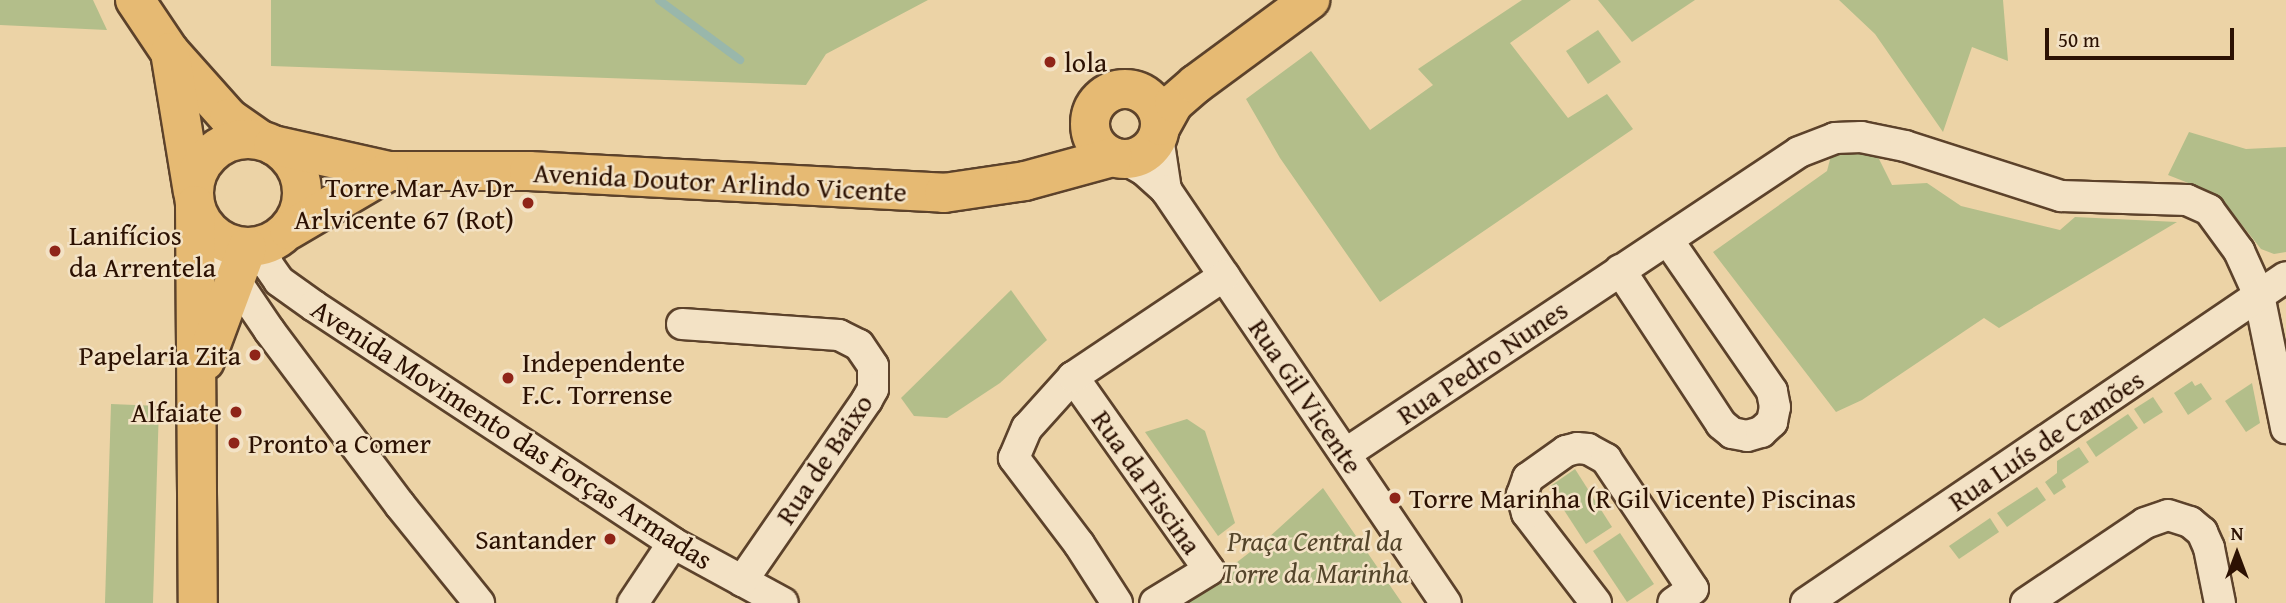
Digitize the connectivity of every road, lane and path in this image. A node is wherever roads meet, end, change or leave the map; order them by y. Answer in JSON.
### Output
{"nodes":[{"id":1,"x":135,"y":0,"type":"edge"},
{"id":2,"x":1310,"y":0,"type":"edge"},
{"id":3,"x":170,"y":52,"type":"junction"},
{"id":4,"x":1196,"y":83,"type":"junction"},
{"id":5,"x":1129,"y":89,"type":"junction"},
{"id":6,"x":1093,"y":110,"type":"junction"},
{"id":7,"x":1159,"y":132,"type":"junction"},
{"id":8,"x":267,"y":142,"type":"junction"},
{"id":9,"x":1119,"y":158,"type":"junction"},
{"id":10,"x":389,"y":171,"type":"junction"},
{"id":11,"x":1049,"y":174,"type":"junction"},
{"id":12,"x":1166,"y":190,"type":"junction"},
{"id":13,"x":198,"y":209,"type":"junction"},
{"id":14,"x":1668,"y":240,"type":"junction"},
{"id":15,"x":259,"y":250,"type":"junction"},
{"id":16,"x":1620,"y":270,"type":"junction"},
{"id":17,"x":1224,"y":276,"type":"junction"},
{"id":18,"x":2286,"y":277,"type":"edge"},
{"id":19,"x":2259,"y":295,"type":"junction"},
{"id":20,"x":682,"y":324,"type":"dead end"},
{"id":21,"x":202,"y":369,"type":"junction"},
{"id":22,"x":1073,"y":377,"type":"junction"},
{"id":23,"x":2286,"y":428,"type":"edge"},
{"id":24,"x":1345,"y":454,"type":"junction"},
{"id":25,"x":673,"y":543,"type":"junction"},
{"id":26,"x":742,"y":581,"type":"junction"},
{"id":27,"x":198,"y":603,"type":"edge"},
{"id":28,"x":479,"y":603,"type":"edge"},
{"id":29,"x":633,"y":603,"type":"edge"},
{"id":30,"x":783,"y":603,"type":"edge"},
{"id":31,"x":1117,"y":603,"type":"edge"},
{"id":32,"x":1155,"y":603,"type":"edge"},
{"id":33,"x":1446,"y":603,"type":"edge"},
{"id":34,"x":1596,"y":603,"type":"edge"},
{"id":35,"x":1673,"y":603,"type":"edge"},
{"id":36,"x":1806,"y":603,"type":"edge"},
{"id":37,"x":2026,"y":603,"type":"edge"},
{"id":38,"x":2220,"y":603,"type":"edge"}],
"edges":[{"from":1,"to":3,"type":"main road"},
{"from":2,"to":4,"type":"main road"},
{"from":3,"to":8,"type":"main road"},
{"from":3,"to":13,"type":"main road"},
{"from":4,"to":5,"type":"main road"},
{"from":4,"to":7,"type":"main road"},
{"from":5,"to":6,"type":"main road"},
{"from":5,"to":7,"type":"main road"},
{"from":6,"to":9,"type":"main road"},
{"from":6,"to":11,"type":"main road","name":"Avenida Doutor Arlindo Vicente"},
{"from":7,"to":9,"type":"main road"},
{"from":7,"to":12,"type":"street","name":"Rua Gil Vicente"},
{"from":8,"to":10,"type":"main road","name":"Avenida Doutor Arlindo Vicente"},
{"from":8,"to":13,"type":"main road"},
{"from":8,"to":15,"type":"main road"},
{"from":9,"to":11,"type":"main road","name":"Avenida Doutor Arlindo Vicente"},
{"from":9,"to":12,"type":"street","name":"Rua Gil Vicente"},
{"from":10,"to":11,"type":"main road","name":"Avenida Doutor Arlindo Vicente"},
{"from":10,"to":15,"type":"main road"},
{"from":12,"to":17,"type":"street","name":"Rua Gil Vicente"},
{"from":13,"to":15,"type":"main road"},
{"from":13,"to":21,"type":"main road"},
{"from":14,"to":16,"type":"street","name":"Rua Pedro Nunes"},
{"from":14,"to":16,"type":"street"},
{"from":14,"to":19,"type":"street","name":"Rua Pedro Nunes"},
{"from":15,"to":21,"type":"main road"},
{"from":15,"to":25,"type":"street","name":"Avenida Movimento das Forças Armadas"},
{"from":15,"to":28,"type":"street"},
{"from":16,"to":24,"type":"street","name":"Rua Pedro Nunes"},
{"from":17,"to":22,"type":"street"},
{"from":17,"to":24,"type":"street","name":"Rua Gil Vicente"},
{"from":18,"to":19,"type":"street","name":"Rua Luís de Camões"},
{"from":19,"to":23,"type":"street","name":"Rua Pedro Nunes"},
{"from":19,"to":36,"type":"street","name":"Rua Luís de Camões"},
{"from":20,"to":26,"type":"street","name":"Rua de Baixo"},
{"from":21,"to":27,"type":"main road"},
{"from":22,"to":31,"type":"street"},
{"from":22,"to":32,"type":"street","name":"Rua da Piscina"},
{"from":24,"to":33,"type":"street","name":"Rua Gil Vicente"},
{"from":25,"to":26,"type":"street","name":"Avenida Movimento das Forças Armadas"},
{"from":25,"to":29,"type":"street"},
{"from":26,"to":30,"type":"street","name":"Avenida Movimento das Forças Armadas"},
{"from":34,"to":35,"type":"street"},
{"from":37,"to":38,"type":"street"}]}
